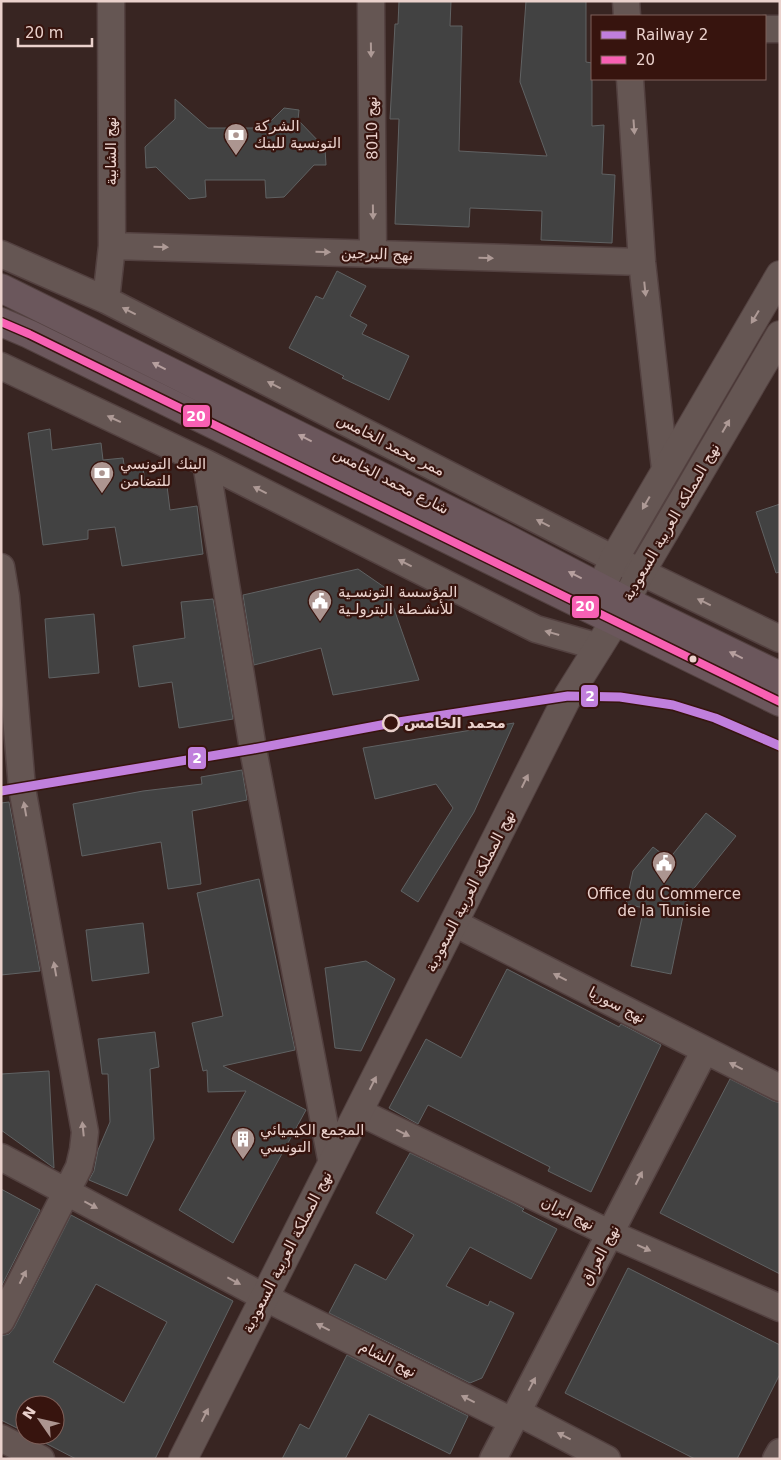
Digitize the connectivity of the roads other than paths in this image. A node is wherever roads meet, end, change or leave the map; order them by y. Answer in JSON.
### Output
{"nodes":[{"id":1,"x":111,"y":1,"type":"edge"},
{"id":2,"x":371,"y":1,"type":"edge"},
{"id":3,"x":626,"y":1,"type":"edge"},
{"id":4,"x":627,"y":15,"type":"edge"},
{"id":5,"x":766,"y":29,"type":"edge"},
{"id":6,"x":780,"y":29,"type":"edge"},
{"id":7,"x":630,"y":80,"type":"edge"},
{"id":8,"x":112,"y":246,"type":"junction"},
{"id":9,"x":1,"y":254,"type":"edge"},
{"id":10,"x":373,"y":254,"type":"junction"},
{"id":11,"x":642,"y":262,"type":"junction"},
{"id":12,"x":780,"y":275,"type":"edge"},
{"id":13,"x":1,"y":288,"type":"edge"},
{"id":14,"x":106,"y":300,"type":"junction"},
{"id":15,"x":1,"y":322,"type":"edge"},
{"id":16,"x":780,"y":335,"type":"edge"},
{"id":17,"x":1,"y":366,"type":"edge"},
{"id":18,"x":206,"y":463,"type":"junction"},
{"id":19,"x":666,"y":469,"type":"junction"},
{"id":20,"x":614,"y":559,"type":"junction"},
{"id":21,"x":1,"y":567,"type":"edge"},
{"id":22,"x":641,"y":572,"type":"junction"},
{"id":23,"x":595,"y":598,"type":"junction"},
{"id":24,"x":621,"y":611,"type":"junction"},
{"id":25,"x":780,"y":639,"type":"edge"},
{"id":26,"x":599,"y":647,"type":"junction"},
{"id":27,"x":780,"y":676,"type":"edge"},
{"id":28,"x":780,"y":702,"type":"edge"},
{"id":29,"x":454,"y":923,"type":"junction"},
{"id":30,"x":705,"y":1050,"type":"junction"},
{"id":31,"x":780,"y":1088,"type":"edge"},
{"id":32,"x":359,"y":1112,"type":"junction"},
{"id":33,"x":1,"y":1157,"type":"edge"},
{"id":34,"x":332,"y":1164,"type":"junction"},
{"id":35,"x":66,"y":1192,"type":"junction"},
{"id":36,"x":611,"y":1234,"type":"junction"},
{"id":37,"x":264,"y":1297,"type":"junction"},
{"id":38,"x":780,"y":1308,"type":"edge"},
{"id":39,"x":1,"y":1321,"type":"edge"},
{"id":40,"x":514,"y":1417,"type":"junction"},
{"id":41,"x":1,"y":1438,"type":"edge"},
{"id":42,"x":780,"y":1452,"type":"edge"},
{"id":43,"x":41,"y":1459,"type":"edge"},
{"id":44,"x":183,"y":1459,"type":"edge"},
{"id":45,"x":493,"y":1459,"type":"edge"},
{"id":46,"x":607,"y":1459,"type":"edge"},
{"id":47,"x":776,"y":1459,"type":"edge"}],
"edges":[{"from":1,"to":8,"type":"street","name":"نهج الشابية"},
{"from":2,"to":10,"type":"street","name":"نهج 8010","one_way":true},
{"from":3,"to":4,"type":"street"},
{"from":5,"to":6,"type":"street"},
{"from":7,"to":11,"type":"street","one_way":true},
{"from":8,"to":10,"type":"street","name":"نهج البرجين","one_way":true},
{"from":8,"to":14,"type":"street","name":"نهج الشابية"},
{"from":9,"to":14,"type":"street","name":"ممر محمد الخامس"},
{"from":10,"to":11,"type":"street","name":"نهج البرجين","one_way":true},
{"from":11,"to":19,"type":"street","one_way":true},
{"from":12,"to":19,"type":"main road","name":"نهج المملكة العربية السعودية","one_way":true},
{"from":23,"to":13,"type":"main road","name":"شارع محمد الخامس","one_way":true},
{"from":20,"to":14,"type":"street","name":"ممر محمد الخامس","one_way":true},
{"from":15,"to":23,"type":"main road","name":"شارع محمد الخامس"},
{"from":22,"to":16,"type":"main road","name":"نهج المملكة العربية السعودية","one_way":true},
{"from":18,"to":17,"type":"street","one_way":true},
{"from":26,"to":18,"type":"street","one_way":true},
{"from":18,"to":34,"type":"street"},
{"from":19,"to":20,"type":"main road","name":"نهج المملكة العربية السعودية","one_way":true},
{"from":20,"to":22,"type":"street","name":"ممر محمد الخامس"},
{"from":20,"to":23,"type":"main road","name":"نهج المملكة العربية السعودية"},
{"from":35,"to":21,"type":"street","one_way":true},
{"from":22,"to":24,"type":"main road","name":"نهج المملكة العربية السعودية"},
{"from":25,"to":22,"type":"street","name":"ممر محمد الخامس","one_way":true},
{"from":23,"to":24,"type":"main road","name":"شارع محمد الخامس"},
{"from":24,"to":26,"type":"main road","name":"نهج المملكة العربية السعودية"},
{"from":27,"to":24,"type":"main road","name":"شارع محمد الخامس","one_way":true},
{"from":24,"to":28,"type":"main road","name":"شارع محمد الخامس"},
{"from":29,"to":26,"type":"main road","name":"نهج المملكة العربية السعودية","one_way":true},
{"from":30,"to":29,"type":"street","name":"نهج سوريا","one_way":true},
{"from":32,"to":29,"type":"main road","name":"نهج المملكة العربية السعودية","one_way":true},
{"from":31,"to":30,"type":"street","name":"نهج سوريا","one_way":true},
{"from":36,"to":30,"type":"street","name":"نهج العراق","one_way":true},
{"from":32,"to":34,"type":"main road","name":"نهج المملكة العربية السعودية"},
{"from":32,"to":36,"type":"street","name":"نهج ايران","one_way":true},
{"from":33,"to":35,"type":"street","name":"نهج الشام"},
{"from":34,"to":37,"type":"main road","name":"نهج المملكة العربية السعودية"},
{"from":35,"to":37,"type":"street","name":"نهج الشام","one_way":true},
{"from":39,"to":35,"type":"street","one_way":true},
{"from":36,"to":38,"type":"street","name":"نهج ايران","one_way":true},
{"from":40,"to":36,"type":"street","name":"نهج العراق","one_way":true},
{"from":40,"to":37,"type":"street","name":"نهج الشام","one_way":true},
{"from":44,"to":37,"type":"main road","name":"نهج المملكة العربية السعودية","one_way":true},
{"from":40,"to":45,"type":"street","name":"نهج العراق"},
{"from":46,"to":40,"type":"street","name":"نهج الشام","one_way":true},
{"from":41,"to":43,"type":"street"},
{"from":42,"to":47,"type":"street"}]}
